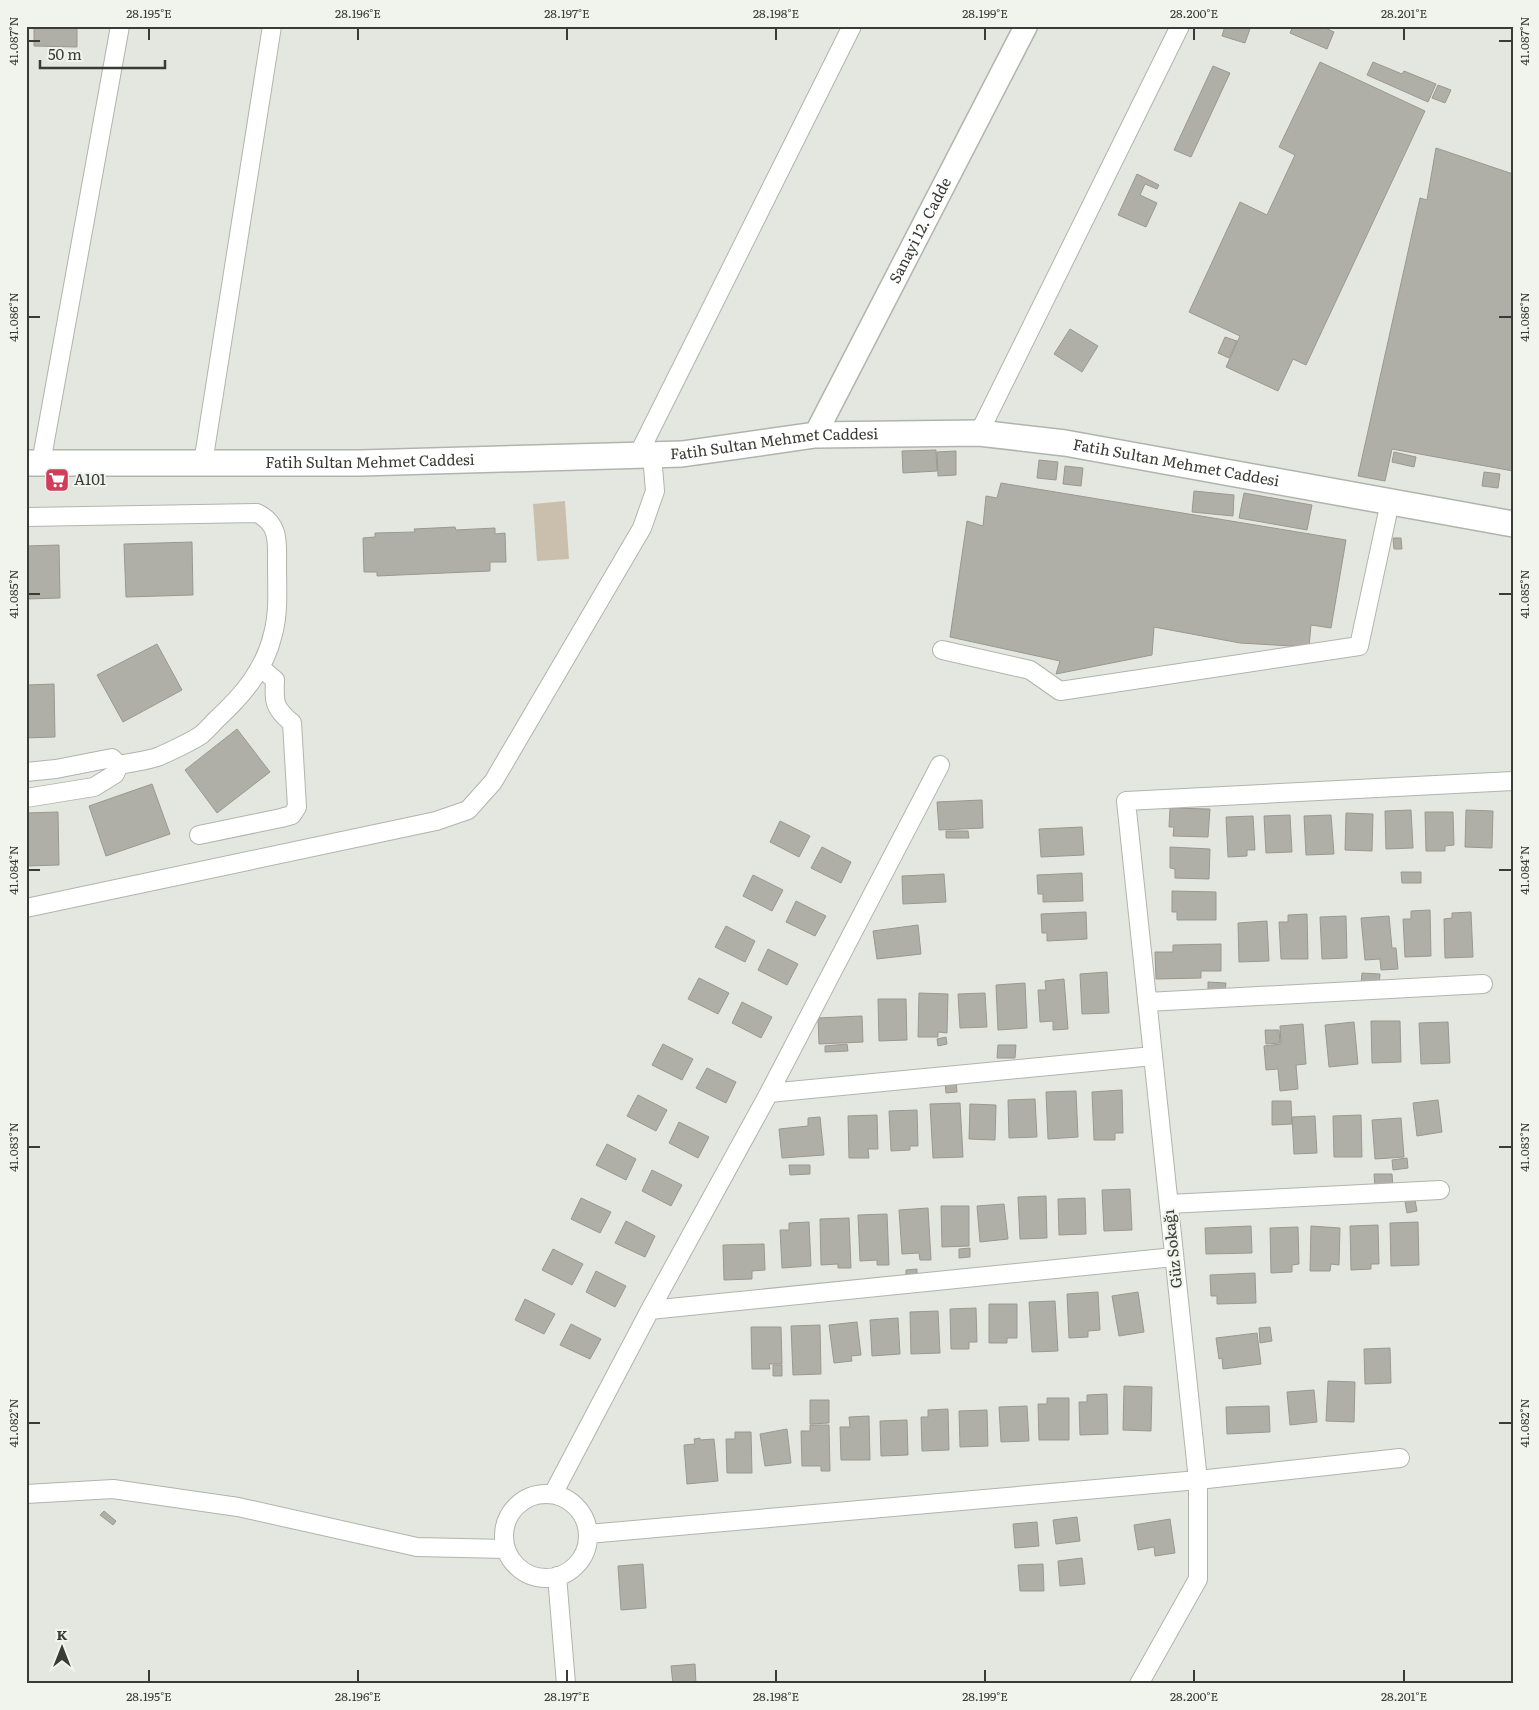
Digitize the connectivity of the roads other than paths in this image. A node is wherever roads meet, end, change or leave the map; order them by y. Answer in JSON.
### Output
{"nodes":[{"id":1,"x":120,"y":26,"type":"edge"},
{"id":2,"x":272,"y":26,"type":"edge"},
{"id":3,"x":852,"y":26,"type":"edge"},
{"id":4,"x":1026,"y":26,"type":"edge"},
{"id":5,"x":1180,"y":26,"type":"edge"},
{"id":6,"x":979,"y":433,"type":"junction"},
{"id":7,"x":815,"y":435,"type":"junction"},
{"id":8,"x":645,"y":455,"type":"junction"},
{"id":9,"x":34,"y":463,"type":"edge"},
{"id":10,"x":202,"y":463,"type":"junction"},
{"id":11,"x":1390,"y":502,"type":"junction"},
{"id":12,"x":26,"y":517,"type":"edge"},
{"id":13,"x":1513,"y":524,"type":"edge"},
{"id":14,"x":942,"y":650,"type":"dead end"},
{"id":15,"x":260,"y":667,"type":"junction"},
{"id":16,"x":119,"y":765,"type":"junction"},
{"id":17,"x":940,"y":765,"type":"dead end"},
{"id":18,"x":26,"y":772,"type":"edge"},
{"id":19,"x":1513,"y":781,"type":"edge"},
{"id":20,"x":26,"y":798,"type":"edge"},
{"id":21,"x":199,"y":835,"type":"dead end"},
{"id":22,"x":26,"y":908,"type":"edge"},
{"id":23,"x":1483,"y":984,"type":"dead end"},
{"id":24,"x":1147,"y":1002,"type":"junction"},
{"id":25,"x":1153,"y":1056,"type":"junction"},
{"id":26,"x":769,"y":1094,"type":"junction"},
{"id":27,"x":1440,"y":1190,"type":"dead end"},
{"id":28,"x":1168,"y":1204,"type":"junction"},
{"id":29,"x":1174,"y":1257,"type":"junction"},
{"id":30,"x":650,"y":1310,"type":"junction"},
{"id":31,"x":1400,"y":1458,"type":"dead end"},
{"id":32,"x":1198,"y":1480,"type":"junction"},
{"id":33,"x":26,"y":1494,"type":"edge"},
{"id":34,"x":553,"y":1494,"type":"junction"},
{"id":35,"x":588,"y":1534,"type":"junction"},
{"id":36,"x":506,"y":1549,"type":"junction"},
{"id":37,"x":557,"y":1576,"type":"junction"},
{"id":38,"x":566,"y":1684,"type":"edge"},
{"id":39,"x":1139,"y":1684,"type":"edge"}],
"edges":[{"from":1,"to":9,"type":"street"},
{"from":2,"to":10,"type":"street"},
{"from":3,"to":8,"type":"street"},
{"from":4,"to":7,"type":"street","name":"Sanayi 12. Cadde"},
{"from":5,"to":6,"type":"street"},
{"from":6,"to":7,"type":"main road","name":"Fatih Sultan Mehmet Caddesi"},
{"from":6,"to":11,"type":"main road","name":"Fatih Sultan Mehmet Caddesi"},
{"from":7,"to":8,"type":"main road","name":"Fatih Sultan Mehmet Caddesi"},
{"from":8,"to":10,"type":"main road","name":"Fatih Sultan Mehmet Caddesi"},
{"from":8,"to":22,"type":"street"},
{"from":9,"to":10,"type":"main road","name":"Fatih Sultan Mehmet Caddesi"},
{"from":11,"to":13,"type":"main road","name":"Fatih Sultan Mehmet Caddesi"},
{"from":11,"to":14,"type":"street"},
{"from":12,"to":15,"type":"street"},
{"from":15,"to":16,"type":"street"},
{"from":15,"to":21,"type":"street"},
{"from":16,"to":18,"type":"street"},
{"from":16,"to":20,"type":"street"},
{"from":17,"to":26,"type":"street"},
{"from":19,"to":24,"type":"street","name":"Güz Sokağı"},
{"from":23,"to":24,"type":"street"},
{"from":24,"to":25,"type":"street","name":"Güz Sokağı"},
{"from":25,"to":26,"type":"street"},
{"from":25,"to":28,"type":"street","name":"Güz Sokağı"},
{"from":26,"to":30,"type":"street"},
{"from":27,"to":28,"type":"street"},
{"from":28,"to":29,"type":"street","name":"Güz Sokağı"},
{"from":29,"to":30,"type":"street"},
{"from":29,"to":32,"type":"street","name":"Güz Sokağı"},
{"from":30,"to":34,"type":"street"},
{"from":31,"to":32,"type":"street"},
{"from":32,"to":35,"type":"street"},
{"from":32,"to":39,"type":"street","name":"Güz Sokağı"},
{"from":33,"to":36,"type":"street"},
{"from":34,"to":35,"type":"street"},
{"from":34,"to":36,"type":"street"},
{"from":35,"to":37,"type":"street"},
{"from":36,"to":37,"type":"street"},
{"from":37,"to":38,"type":"street"}]}
